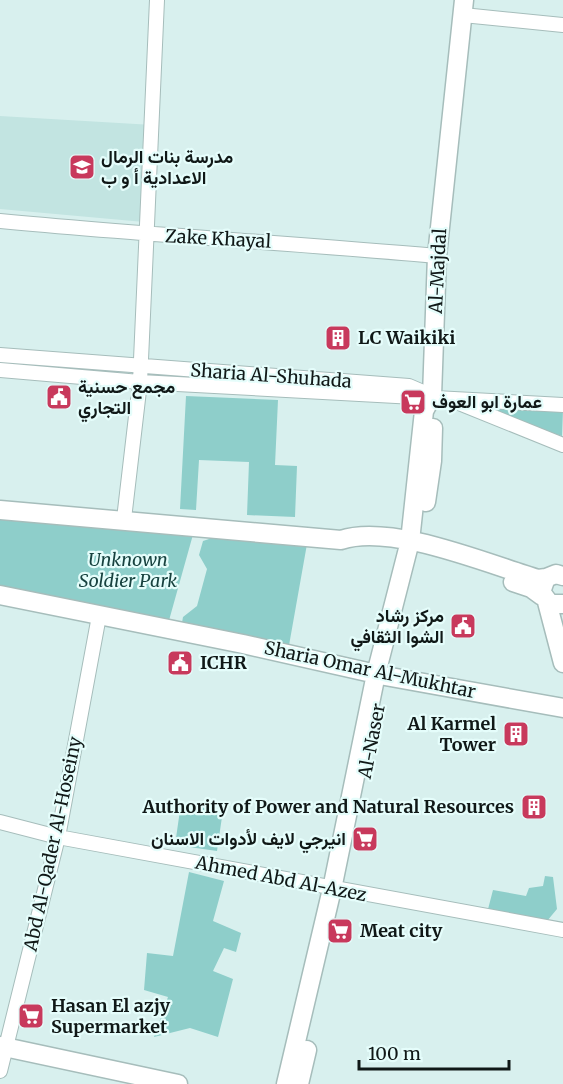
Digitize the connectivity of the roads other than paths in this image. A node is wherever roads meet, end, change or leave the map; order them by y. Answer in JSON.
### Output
{"nodes":[{"id":1,"x":157,"y":0,"type":"edge"},
{"id":2,"x":464,"y":8,"type":"edge"},
{"id":3,"x":563,"y":25,"type":"edge"},
{"id":4,"x":0,"y":221,"type":"edge"},
{"id":5,"x":147,"y":236,"type":"junction"},
{"id":6,"x":437,"y":256,"type":"junction"},
{"id":7,"x":0,"y":355,"type":"edge"},
{"id":8,"x":141,"y":367,"type":"junction"},
{"id":9,"x":0,"y":370,"type":"edge"},
{"id":10,"x":140,"y":382,"type":"junction"},
{"id":11,"x":432,"y":396,"type":"junction"},
{"id":12,"x":452,"y":399,"type":"junction"},
{"id":13,"x":563,"y":405,"type":"edge"},
{"id":14,"x":563,"y":445,"type":"edge"},
{"id":15,"x":0,"y":510,"type":"edge"},
{"id":16,"x":124,"y":519,"type":"junction"},
{"id":17,"x":414,"y":547,"type":"junction"},
{"id":18,"x":552,"y":591,"type":"edge"},
{"id":19,"x":0,"y":595,"type":"edge"},
{"id":20,"x":99,"y":616,"type":"junction"},
{"id":21,"x":563,"y":652,"type":"edge"},
{"id":22,"x":563,"y":664,"type":"edge"},
{"id":23,"x":380,"y":675,"type":"junction"},
{"id":24,"x":563,"y":708,"type":"edge"},
{"id":25,"x":0,"y":822,"type":"edge"},
{"id":26,"x":58,"y":837,"type":"junction"},
{"id":27,"x":337,"y":890,"type":"junction"},
{"id":28,"x":563,"y":930,"type":"edge"},
{"id":29,"x":3,"y":1046,"type":"edge"},
{"id":30,"x":0,"y":1071,"type":"edge"},
{"id":31,"x":178,"y":1084,"type":"edge"},
{"id":32,"x":286,"y":1084,"type":"edge"},
{"id":33,"x":299,"y":1084,"type":"edge"}],
"edges":[{"from":1,"to":5,"type":"street"},
{"from":2,"to":3,"type":"street"},
{"from":2,"to":6,"type":"main road","name":"Al-Majdal"},
{"from":4,"to":5,"type":"street","name":"Zake Khayal"},
{"from":5,"to":6,"type":"street","name":"Zake Khayal"},
{"from":5,"to":8,"type":"street"},
{"from":6,"to":11,"type":"main road","name":"Al-Majdal"},
{"from":7,"to":8,"type":"street","name":"Sharia Al-Shuhada"},
{"from":8,"to":10,"type":"street"},
{"from":8,"to":11,"type":"street","name":"Sharia Al-Shuhada"},
{"from":9,"to":10,"type":"street","name":"Sharia Al-Shuhada"},
{"from":10,"to":11,"type":"street","name":"Sharia Al-Shuhada"},
{"from":10,"to":16,"type":"street"},
{"from":11,"to":12,"type":"street","name":"Sharia Al-Shuhada"},
{"from":11,"to":17,"type":"main road","name":"Al-Majdal"},
{"from":12,"to":13,"type":"street","name":"Sharia Al-Shuhada"},
{"from":12,"to":14,"type":"street"},
{"from":15,"to":16,"type":"main road"},
{"from":16,"to":17,"type":"main road"},
{"from":17,"to":18,"type":"main road"},
{"from":17,"to":23,"type":"main road","name":"Al-Naser"},
{"from":18,"to":22,"type":"main road"},
{"from":19,"to":20,"type":"main road","name":"Sharia Omar Al-Mukhtar"},
{"from":20,"to":23,"type":"main road","name":"Sharia Omar Al-Mukhtar"},
{"from":20,"to":26,"type":"street","name":"Abd Al-Qader Al-Hoseiny"},
{"from":21,"to":22,"type":"main road"},
{"from":23,"to":24,"type":"main road","name":"Sharia Omar Al-Mukhtar"},
{"from":23,"to":27,"type":"main road","name":"Al-Naser"},
{"from":25,"to":26,"type":"street","name":"Ahmed Abd Al-Azez"},
{"from":26,"to":27,"type":"street","name":"Ahmed Abd Al-Azez"},
{"from":26,"to":29,"type":"street","name":"Abd Al-Qader Al-Hoseiny"},
{"from":27,"to":28,"type":"street","name":"Ahmed Abd Al-Azez"},
{"from":27,"to":32,"type":"main road","name":"Al-Naser"},
{"from":27,"to":33,"type":"main road","name":"Al-Naser"},
{"from":29,"to":30,"type":"street","name":"Abd Al-Qader Al-Hoseiny"},
{"from":29,"to":31,"type":"main road"}]}
